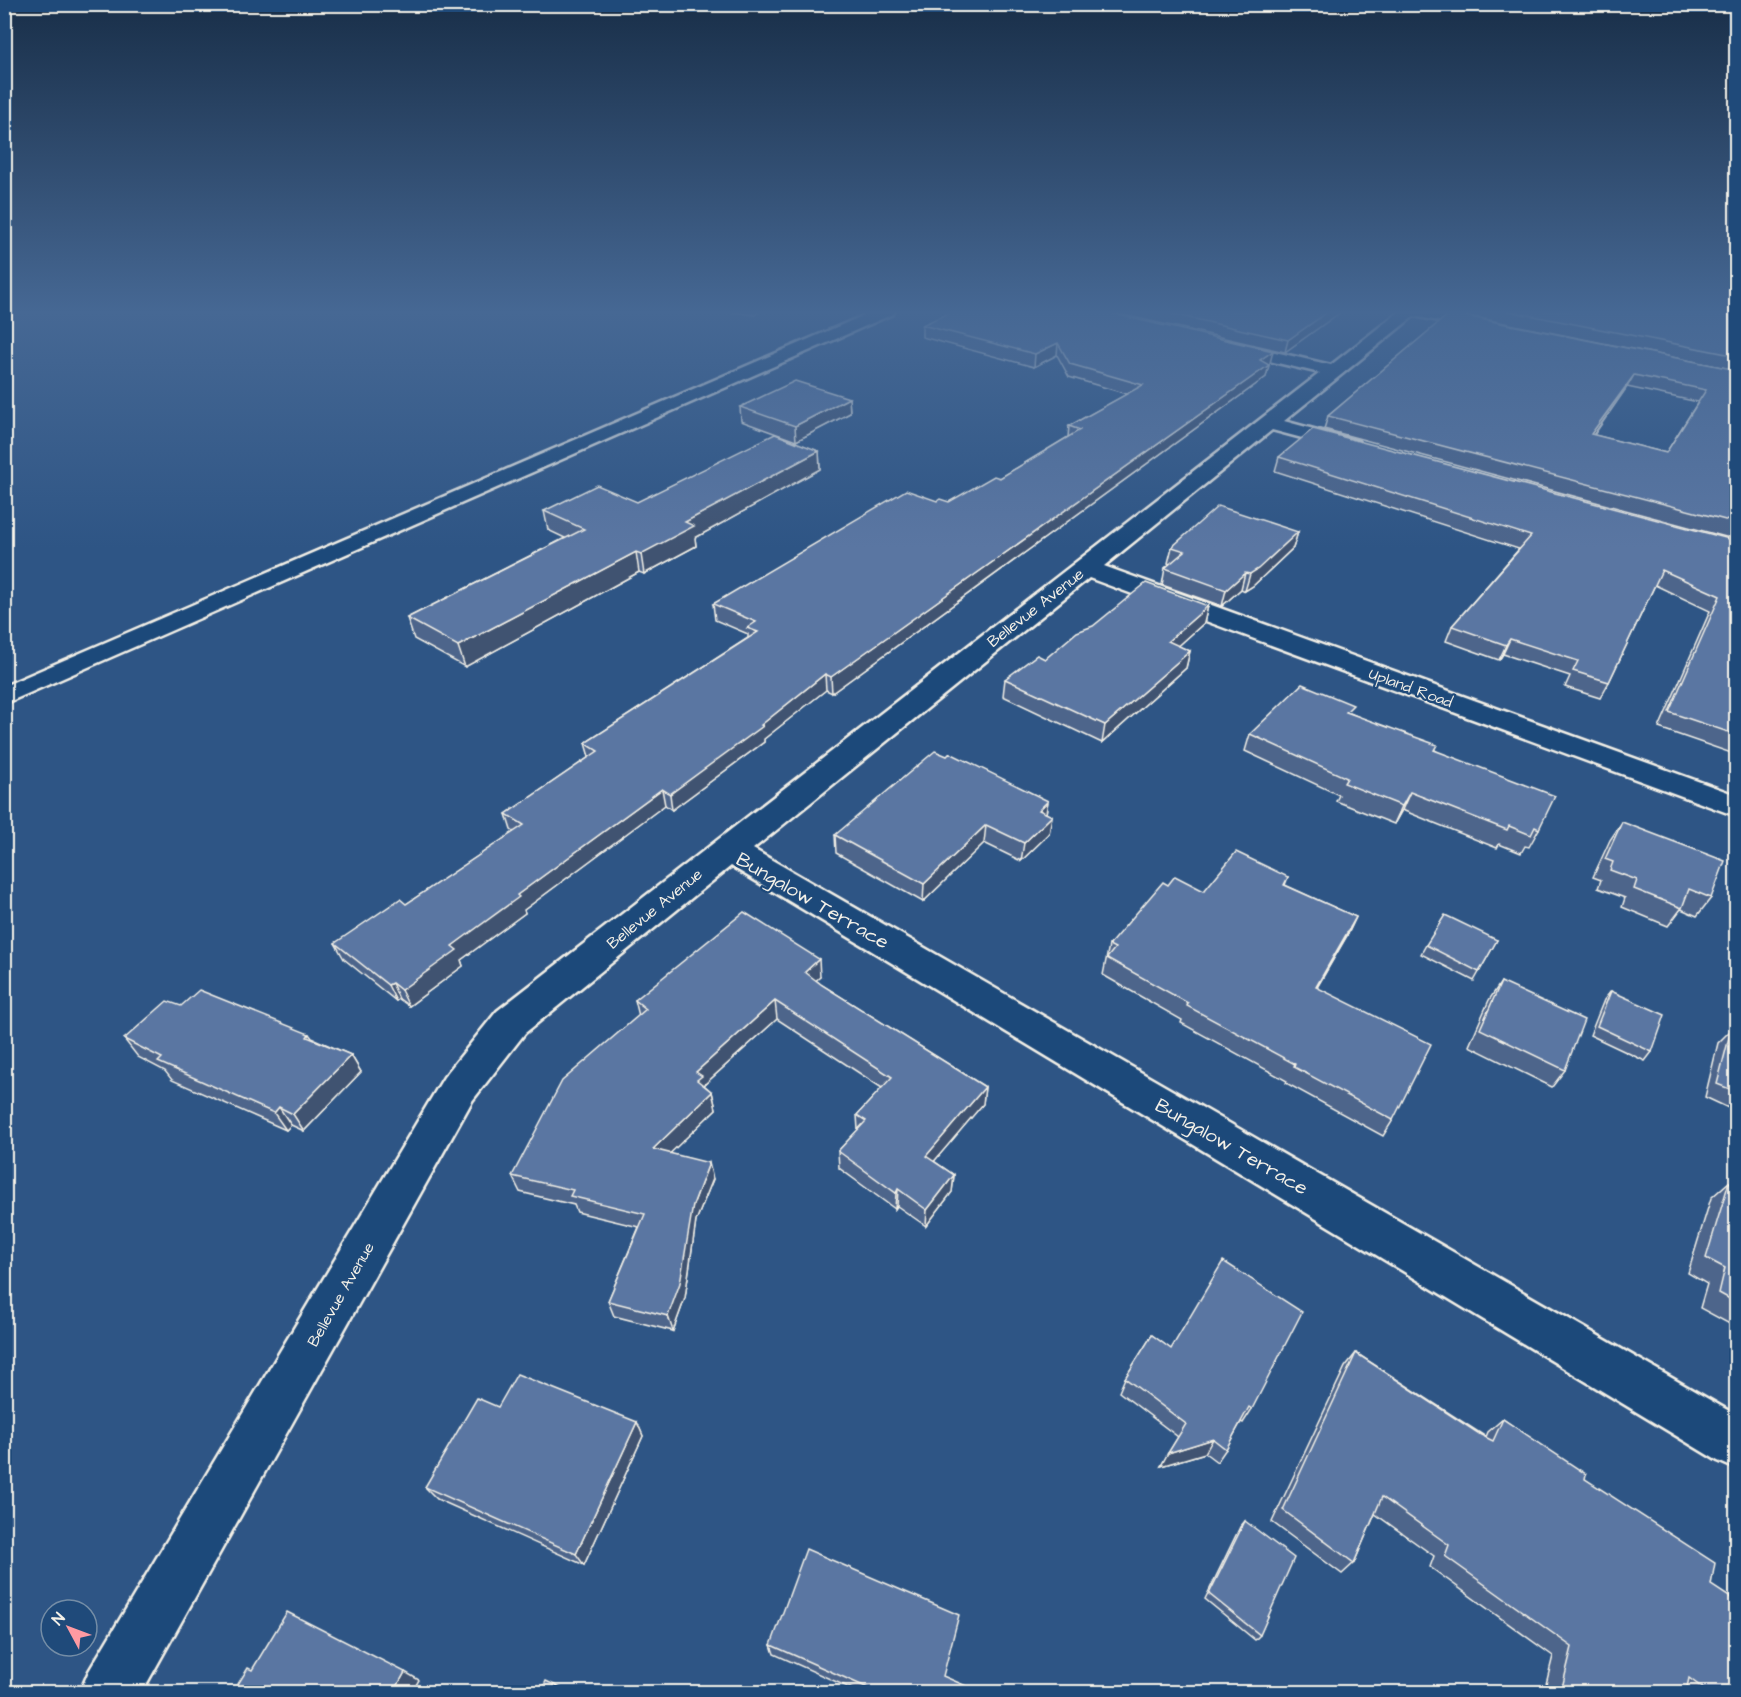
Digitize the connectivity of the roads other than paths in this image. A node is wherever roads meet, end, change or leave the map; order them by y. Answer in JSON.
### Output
{"nodes":[{"id":1,"x":704,"y":390,"type":"edge"},
{"id":2,"x":1310,"y":390,"type":"edge"},
{"id":3,"x":1269,"y":423,"type":"junction"},
{"id":4,"x":1367,"y":449,"type":"edge"},
{"id":5,"x":1086,"y":568,"type":"junction"},
{"id":6,"x":4,"y":696,"type":"edge"},
{"id":7,"x":1737,"y":806,"type":"edge"},
{"id":8,"x":728,"y":849,"type":"junction"},
{"id":9,"x":1737,"y":1443,"type":"edge"},
{"id":10,"x":110,"y":1692,"type":"edge"}],
"edges":[{"from":1,"to":6,"type":"street"},
{"from":2,"to":3,"type":"street","name":"Bellevue Avenue"},
{"from":3,"to":4,"type":"street"},
{"from":3,"to":5,"type":"street","name":"Bellevue Avenue"},
{"from":5,"to":7,"type":"street","name":"Upland Road"},
{"from":5,"to":8,"type":"street","name":"Bellevue Avenue"},
{"from":8,"to":9,"type":"street","name":"Bungalow Terrace"},
{"from":8,"to":10,"type":"street","name":"Bellevue Avenue"}]}
